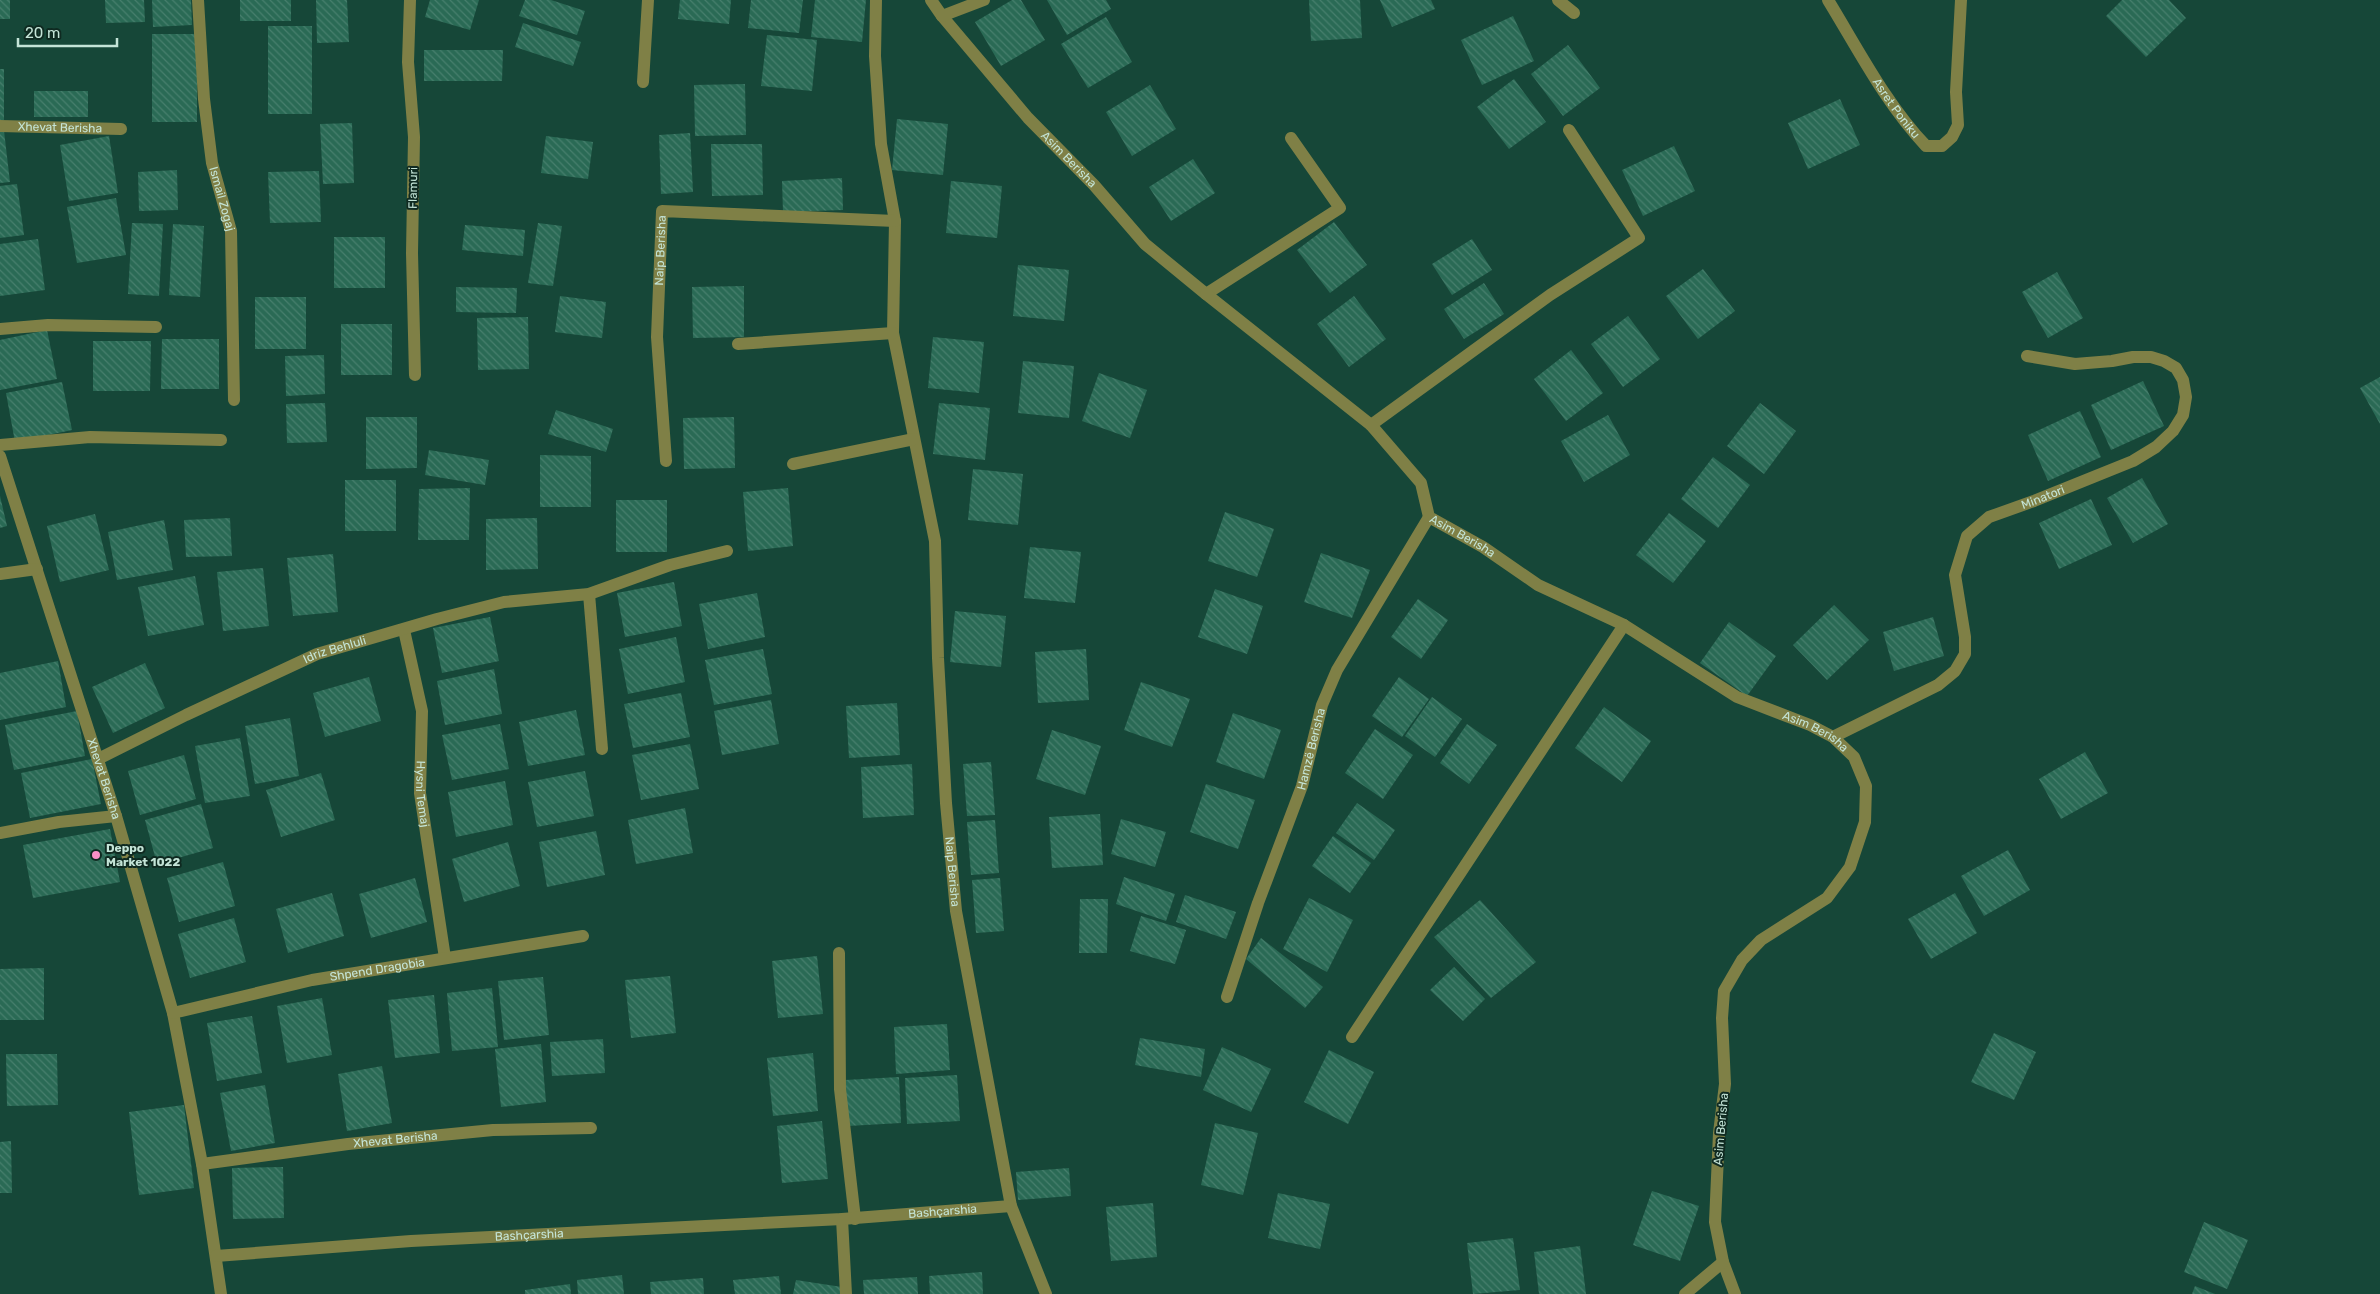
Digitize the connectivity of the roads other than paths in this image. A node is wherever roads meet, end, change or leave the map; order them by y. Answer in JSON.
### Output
{"nodes":[{"id":1,"x":198,"y":0,"type":"edge"},
{"id":2,"x":410,"y":0,"type":"edge"},
{"id":3,"x":648,"y":0,"type":"edge"},
{"id":4,"x":876,"y":0,"type":"edge"},
{"id":5,"x":931,"y":0,"type":"edge"},
{"id":6,"x":984,"y":0,"type":"edge"},
{"id":7,"x":1558,"y":0,"type":"edge"},
{"id":8,"x":1828,"y":0,"type":"edge"},
{"id":9,"x":1960,"y":0,"type":"edge"},
{"id":10,"x":1574,"y":13,"type":"dead end"},
{"id":11,"x":942,"y":16,"type":"junction"},
{"id":12,"x":643,"y":82,"type":"dead end"},
{"id":13,"x":0,"y":126,"type":"edge"},
{"id":14,"x":120,"y":129,"type":"dead end"},
{"id":15,"x":1570,"y":130,"type":"dead end"},
{"id":16,"x":1291,"y":138,"type":"dead end"},
{"id":17,"x":895,"y":221,"type":"junction"},
{"id":18,"x":1206,"y":294,"type":"junction"},
{"id":19,"x":156,"y":326,"type":"dead end"},
{"id":20,"x":0,"y":329,"type":"edge"},
{"id":21,"x":893,"y":333,"type":"junction"},
{"id":22,"x":738,"y":344,"type":"dead end"},
{"id":23,"x":2027,"y":356,"type":"dead end"},
{"id":24,"x":414,"y":375,"type":"dead end"},
{"id":25,"x":234,"y":400,"type":"dead end"},
{"id":26,"x":1371,"y":425,"type":"junction"},
{"id":27,"x":914,"y":439,"type":"junction"},
{"id":28,"x":221,"y":440,"type":"dead end"},
{"id":29,"x":0,"y":445,"type":"edge"},
{"id":30,"x":0,"y":456,"type":"edge"},
{"id":31,"x":666,"y":461,"type":"dead end"},
{"id":32,"x":793,"y":464,"type":"dead end"},
{"id":33,"x":1429,"y":517,"type":"junction"},
{"id":34,"x":727,"y":551,"type":"dead end"},
{"id":35,"x":37,"y":569,"type":"junction"},
{"id":36,"x":0,"y":574,"type":"edge"},
{"id":37,"x":589,"y":594,"type":"junction"},
{"id":38,"x":1624,"y":625,"type":"junction"},
{"id":39,"x":404,"y":630,"type":"junction"},
{"id":40,"x":1833,"y":737,"type":"junction"},
{"id":41,"x":602,"y":749,"type":"dead end"},
{"id":42,"x":98,"y":759,"type":"junction"},
{"id":43,"x":116,"y":816,"type":"junction"},
{"id":44,"x":0,"y":833,"type":"edge"},
{"id":45,"x":583,"y":936,"type":"dead end"},
{"id":46,"x":839,"y":953,"type":"dead end"},
{"id":47,"x":445,"y":958,"type":"junction"},
{"id":48,"x":1228,"y":997,"type":"dead end"},
{"id":49,"x":173,"y":1013,"type":"junction"},
{"id":50,"x":1352,"y":1037,"type":"dead end"},
{"id":51,"x":591,"y":1128,"type":"dead end"},
{"id":52,"x":202,"y":1164,"type":"junction"},
{"id":53,"x":1011,"y":1206,"type":"junction"},
{"id":54,"x":849,"y":1219,"type":"junction"},
{"id":55,"x":216,"y":1256,"type":"junction"},
{"id":56,"x":1723,"y":1262,"type":"junction"},
{"id":57,"x":221,"y":1294,"type":"edge"},
{"id":58,"x":846,"y":1294,"type":"edge"},
{"id":59,"x":1046,"y":1294,"type":"edge"},
{"id":60,"x":1685,"y":1294,"type":"edge"},
{"id":61,"x":1735,"y":1294,"type":"edge"}],
"edges":[{"from":1,"to":25,"type":"street","name":"Ismail Zogaj"},
{"from":2,"to":24,"type":"street","name":"Flamuri"},
{"from":3,"to":12,"type":"street"},
{"from":4,"to":17,"type":"street","name":"Naip Berisha"},
{"from":5,"to":11,"type":"street","name":"Asim Berisha"},
{"from":6,"to":11,"type":"street"},
{"from":7,"to":10,"type":"street"},
{"from":8,"to":9,"type":"street","name":"Asret Poniku"},
{"from":11,"to":18,"type":"street","name":"Asim Berisha"},
{"from":13,"to":14,"type":"street","name":"Xhevat Berisha"},
{"from":15,"to":26,"type":"street"},
{"from":16,"to":18,"type":"street"},
{"from":17,"to":21,"type":"street","name":"Naip Berisha"},
{"from":17,"to":31,"type":"street","name":"Naip Berisha"},
{"from":18,"to":26,"type":"street","name":"Asim Berisha"},
{"from":19,"to":20,"type":"street"},
{"from":21,"to":22,"type":"street"},
{"from":21,"to":27,"type":"street","name":"Naip Berisha"},
{"from":23,"to":40,"type":"street","name":"Minatori"},
{"from":26,"to":33,"type":"street","name":"Asim Berisha"},
{"from":27,"to":32,"type":"street"},
{"from":27,"to":53,"type":"street","name":"Naip Berisha"},
{"from":28,"to":29,"type":"street"},
{"from":30,"to":35,"type":"street","name":"Xhevat Berisha"},
{"from":33,"to":38,"type":"street","name":"Asim Berisha"},
{"from":33,"to":48,"type":"street","name":"Hamzë Berisha"},
{"from":34,"to":37,"type":"street","name":"Idriz Behluli"},
{"from":35,"to":36,"type":"street"},
{"from":35,"to":42,"type":"street","name":"Xhevat Berisha"},
{"from":37,"to":39,"type":"street","name":"Idriz Behluli"},
{"from":37,"to":41,"type":"street"},
{"from":38,"to":40,"type":"street","name":"Asim Berisha"},
{"from":38,"to":50,"type":"street"},
{"from":39,"to":42,"type":"street","name":"Idriz Behluli"},
{"from":39,"to":47,"type":"street","name":"Hysni Temaj"},
{"from":40,"to":56,"type":"street","name":"Asim Berisha"},
{"from":42,"to":43,"type":"street","name":"Xhevat Berisha"},
{"from":43,"to":44,"type":"street"},
{"from":43,"to":49,"type":"street","name":"Xhevat Berisha"},
{"from":45,"to":47,"type":"street","name":"Shpend Dragobia"},
{"from":46,"to":54,"type":"street"},
{"from":47,"to":49,"type":"street","name":"Shpend Dragobia"},
{"from":49,"to":52,"type":"street","name":"Xhevat Berisha"},
{"from":51,"to":52,"type":"street","name":"Xhevat Berisha"},
{"from":52,"to":55,"type":"street","name":"Xhevat Berisha"},
{"from":53,"to":54,"type":"street","name":"Bashçarshia"},
{"from":53,"to":59,"type":"street","name":"Naip Berisha"},
{"from":54,"to":55,"type":"street","name":"Bashçarshia"},
{"from":54,"to":58,"type":"street"},
{"from":55,"to":57,"type":"street","name":"Xhevat Berisha"},
{"from":56,"to":60,"type":"street"},
{"from":56,"to":61,"type":"street","name":"Asim Berisha"}]}
